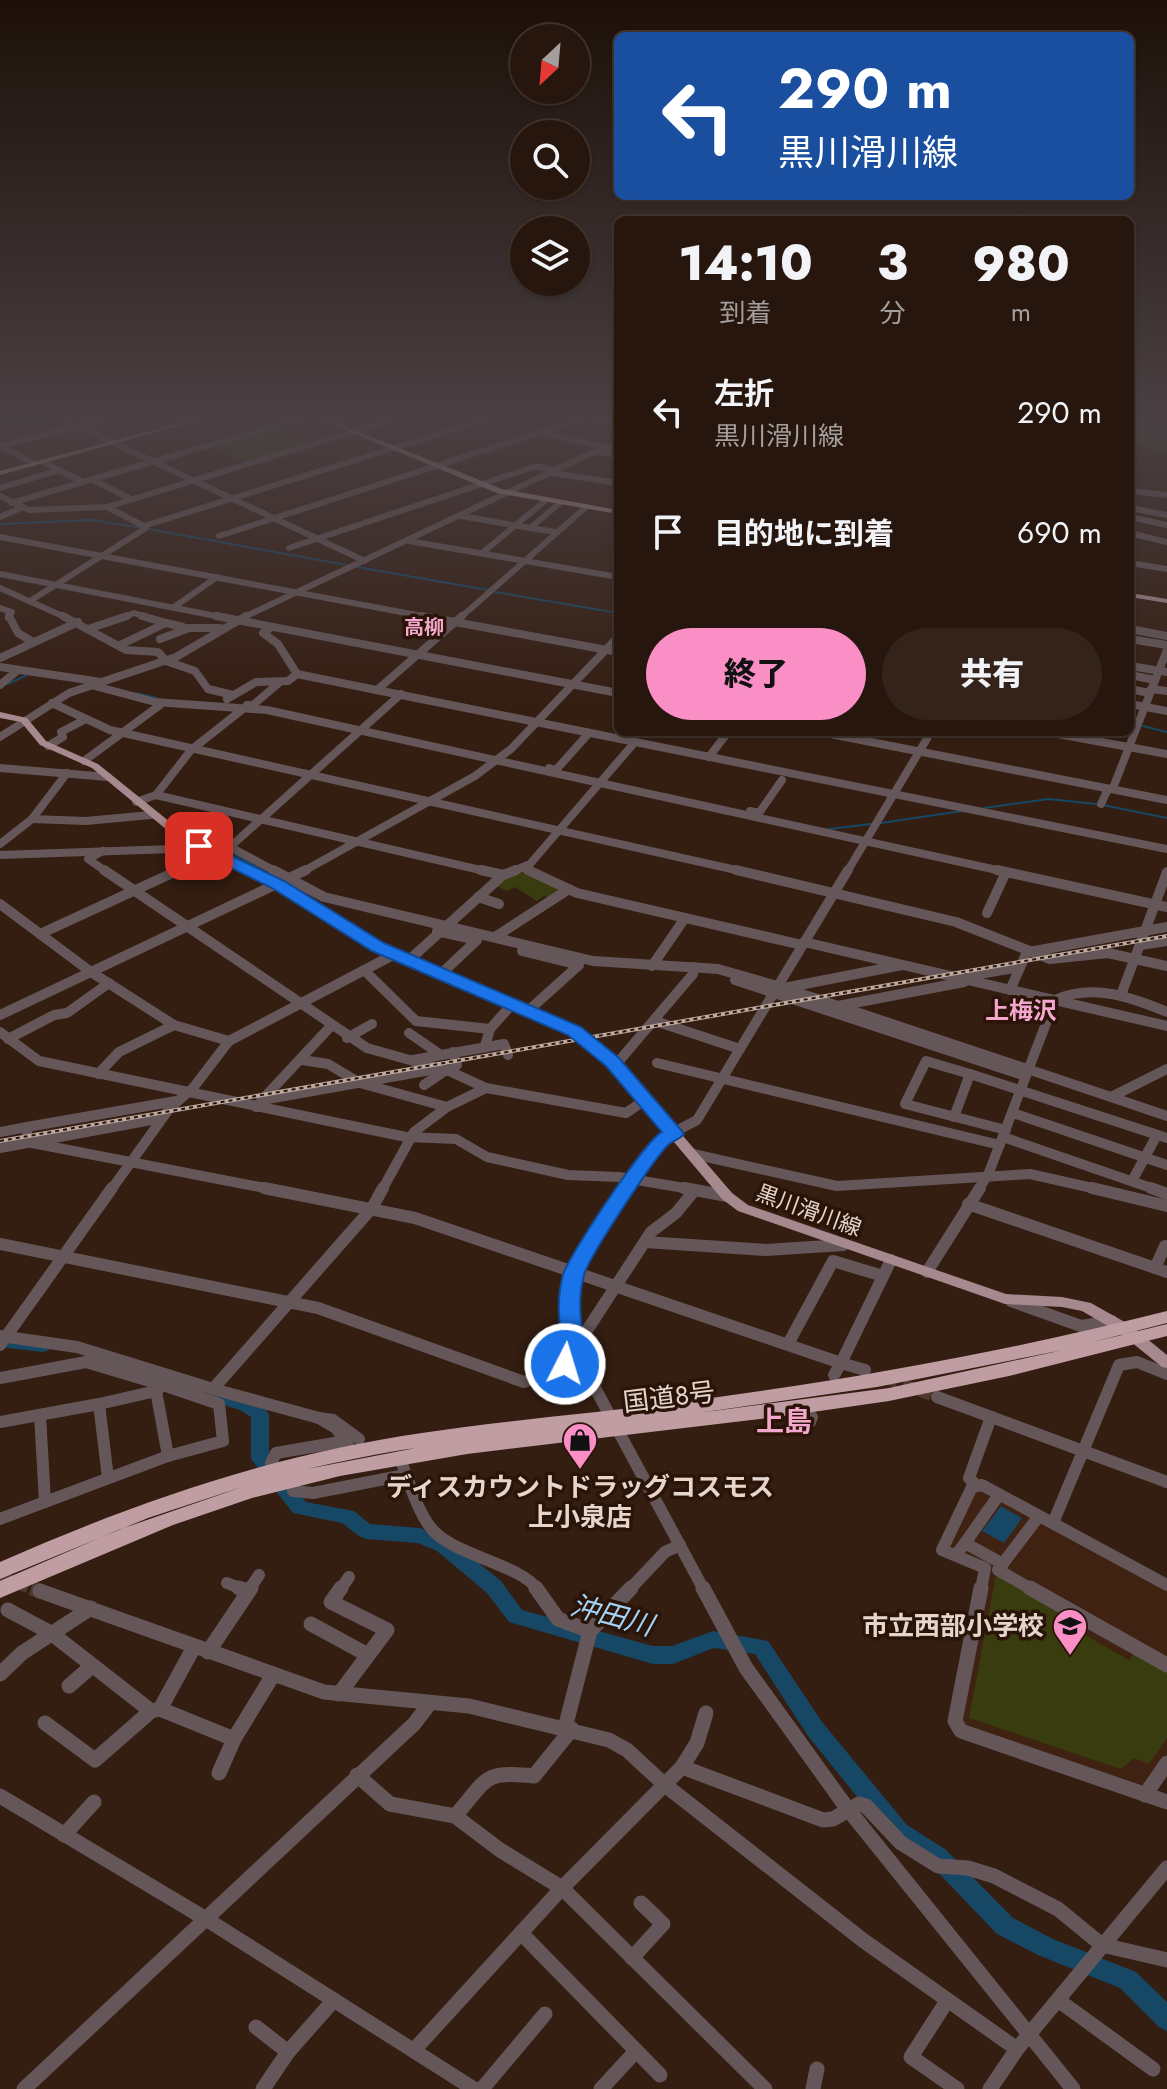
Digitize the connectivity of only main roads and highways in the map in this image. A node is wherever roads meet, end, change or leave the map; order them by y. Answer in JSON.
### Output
{"nodes":[{"id":1,"x":1134,"y":596,"type":"edge"},
{"id":2,"x":1167,"y":601,"type":"edge"},
{"id":3,"x":0,"y":715,"type":"edge"},
{"id":4,"x":1167,"y":1317,"type":"edge"},
{"id":5,"x":1123,"y":1328,"type":"junction"},
{"id":6,"x":1167,"y":1330,"type":"edge"},
{"id":7,"x":1167,"y":1363,"type":"edge"},
{"id":8,"x":615,"y":1423,"type":"junction"},
{"id":9,"x":0,"y":1571,"type":"edge"},
{"id":10,"x":0,"y":1590,"type":"edge"}],
"edges":[{"from":1,"to":2,"type":"main road"},
{"from":3,"to":5,"type":"main road","name":"黒川滑川線"},
{"from":4,"to":5,"type":"highway","name":"国道8号"},
{"from":5,"to":6,"type":"highway","name":"国道8号"},
{"from":5,"to":7,"type":"main road","name":"黒川滑川線"},
{"from":5,"to":8,"type":"highway","name":"国道8号"},
{"from":8,"to":9,"type":"highway","name":"国道8号"},
{"from":8,"to":10,"type":"highway","name":"国道8号"}]}
